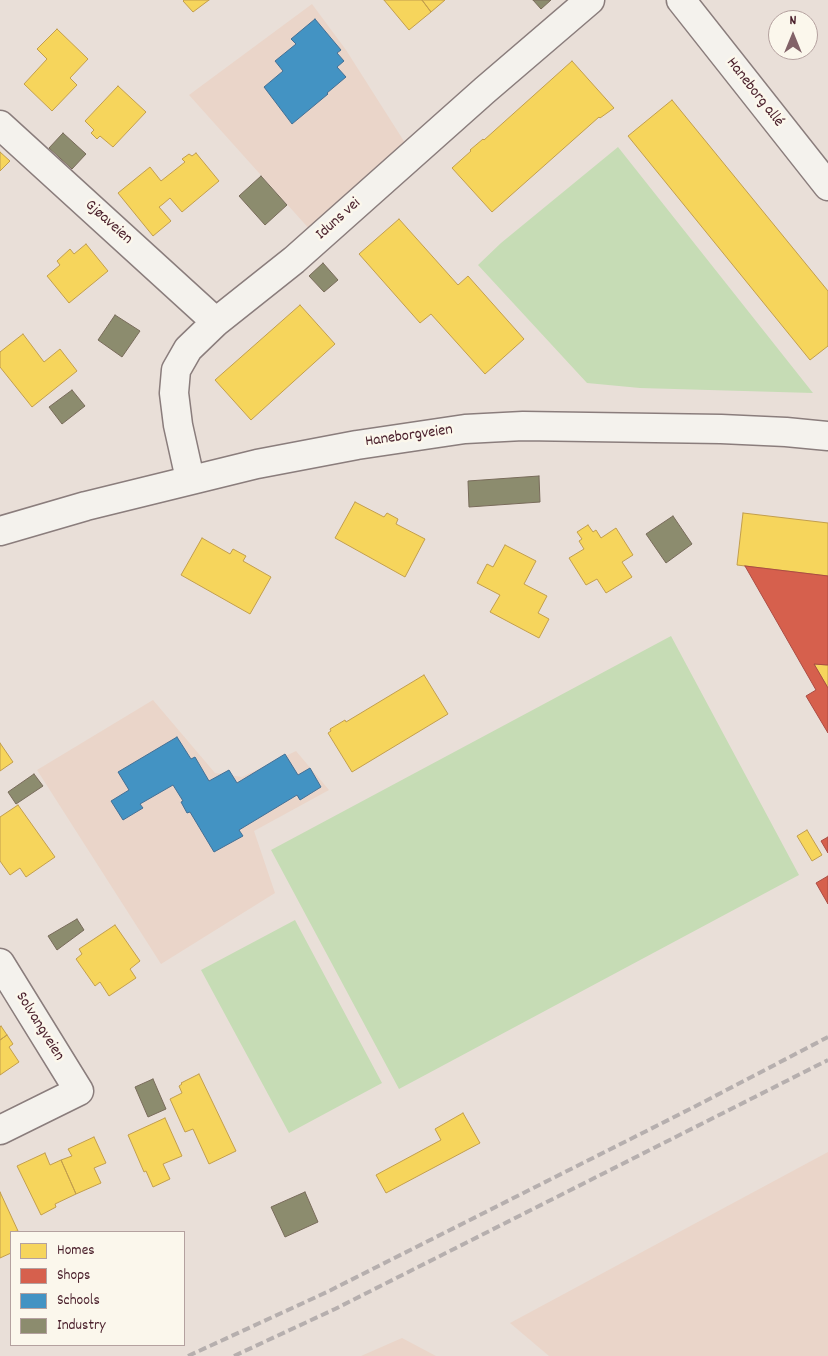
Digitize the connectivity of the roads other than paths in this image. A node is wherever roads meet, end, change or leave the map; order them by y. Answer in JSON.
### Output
{"nodes":[{"id":1,"x":590,"y":0,"type":"edge"},
{"id":2,"x":680,"y":0,"type":"edge"},
{"id":3,"x":0,"y":125,"type":"edge"},
{"id":4,"x":828,"y":186,"type":"edge"},
{"id":5,"x":216,"y":322,"type":"junction"},
{"id":6,"x":828,"y":436,"type":"edge"},
{"id":7,"x":190,"y":479,"type":"junction"},
{"id":8,"x":0,"y":531,"type":"edge"},
{"id":9,"x":0,"y":963,"type":"edge"},
{"id":10,"x":0,"y":1130,"type":"edge"}],
"edges":[{"from":1,"to":5,"type":"street","name":"Iduns vei"},
{"from":2,"to":4,"type":"street","name":"Haneborg allé"},
{"from":3,"to":5,"type":"street","name":"Gjøaveien"},
{"from":5,"to":7,"type":"street","name":"Iduns vei"},
{"from":6,"to":7,"type":"street","name":"Haneborgveien"},
{"from":7,"to":8,"type":"street","name":"Haneborgveien"},
{"from":9,"to":10,"type":"street","name":"Solvangveien"}]}
